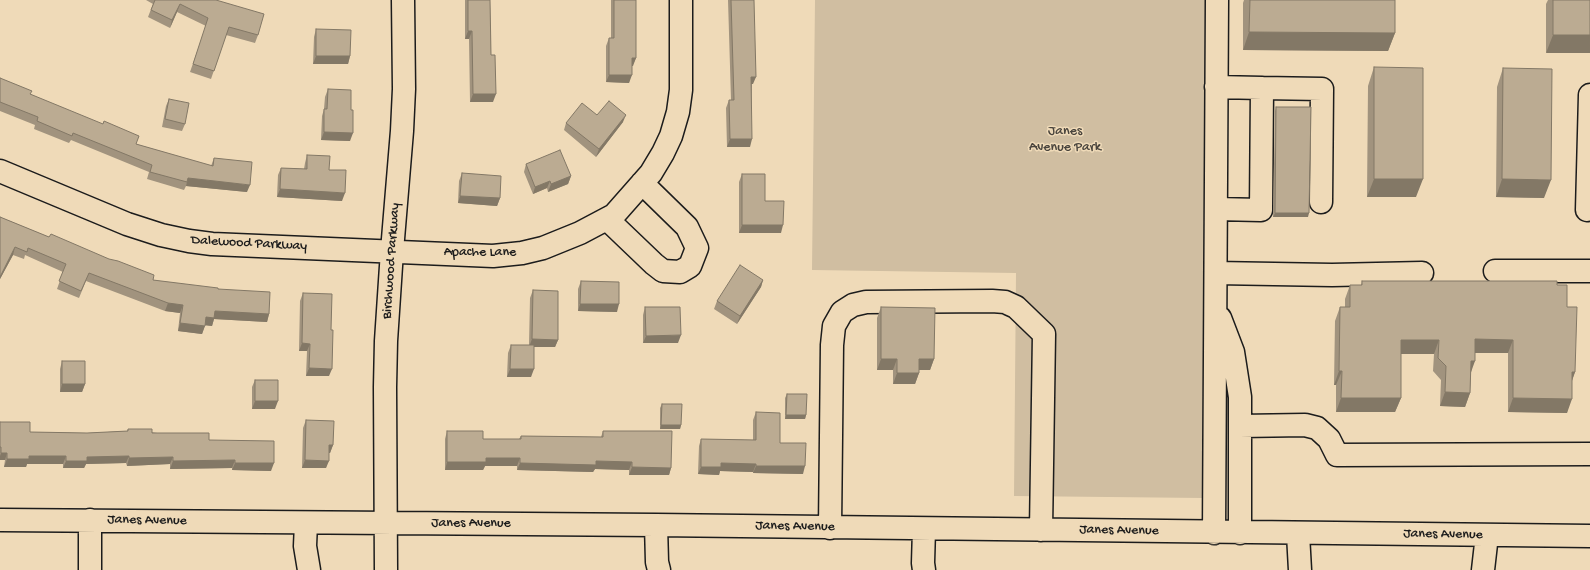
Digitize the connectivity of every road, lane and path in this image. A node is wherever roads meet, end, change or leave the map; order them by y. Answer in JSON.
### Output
{"nodes":[{"id":1,"x":403,"y":0,"type":"edge"},
{"id":2,"x":681,"y":0,"type":"edge"},
{"id":3,"x":1217,"y":0,"type":"edge"},
{"id":4,"x":1216,"y":87,"type":"junction"},
{"id":5,"x":1262,"y":88,"type":"junction"},
{"id":6,"x":1590,"y":95,"type":"edge"},
{"id":7,"x":0,"y":171,"type":"edge"},
{"id":8,"x":642,"y":183,"type":"junction"},
{"id":9,"x":1321,"y":202,"type":"dead end"},
{"id":10,"x":1216,"y":209,"type":"junction"},
{"id":11,"x":1587,"y":210,"type":"dead end"},
{"id":12,"x":607,"y":219,"type":"junction"},
{"id":13,"x":392,"y":251,"type":"junction"},
{"id":14,"x":1495,"y":271,"type":"dead end"},
{"id":15,"x":1590,"y":271,"type":"edge"},
{"id":16,"x":1216,"y":273,"type":"junction"},
{"id":17,"x":1422,"y":273,"type":"dead end"},
{"id":18,"x":1216,"y":308,"type":"junction"},
{"id":19,"x":1240,"y":426,"type":"junction"},
{"id":20,"x":1590,"y":454,"type":"edge"},
{"id":21,"x":0,"y":520,"type":"edge"},
{"id":22,"x":90,"y":520,"type":"junction"},
{"id":23,"x":306,"y":522,"type":"junction"},
{"id":24,"x":386,"y":523,"type":"junction"},
{"id":25,"x":656,"y":525,"type":"junction"},
{"id":26,"x":830,"y":528,"type":"junction"},
{"id":27,"x":924,"y":529,"type":"junction"},
{"id":28,"x":1041,"y":530,"type":"junction"},
{"id":29,"x":1214,"y":532,"type":"junction"},
{"id":30,"x":1240,"y":533,"type":"junction"},
{"id":31,"x":1298,"y":534,"type":"junction"},
{"id":32,"x":1487,"y":535,"type":"junction"},
{"id":33,"x":1590,"y":536,"type":"edge"},
{"id":34,"x":90,"y":570,"type":"edge"},
{"id":35,"x":309,"y":570,"type":"edge"},
{"id":36,"x":386,"y":570,"type":"edge"},
{"id":37,"x":659,"y":570,"type":"edge"},
{"id":38,"x":924,"y":570,"type":"edge"},
{"id":39,"x":1300,"y":570,"type":"edge"},
{"id":40,"x":1483,"y":570,"type":"edge"}],
"edges":[{"from":1,"to":13,"type":"street","name":"Birchwood Parkway"},
{"from":2,"to":8,"type":"street","name":"Apache Lane"},
{"from":3,"to":4,"type":"street"},
{"from":4,"to":5,"type":"street"},
{"from":4,"to":10,"type":"street"},
{"from":5,"to":9,"type":"street"},
{"from":5,"to":10,"type":"street"},
{"from":6,"to":11,"type":"street"},
{"from":7,"to":13,"type":"street","name":"Dalewood Parkway"},
{"from":8,"to":12,"type":"street","name":"Apache Lane"},
{"from":8,"to":12,"type":"street"},
{"from":10,"to":16,"type":"street"},
{"from":12,"to":13,"type":"street","name":"Apache Lane"},
{"from":13,"to":24,"type":"street","name":"Birchwood Parkway"},
{"from":14,"to":15,"type":"street"},
{"from":16,"to":17,"type":"street"},
{"from":16,"to":18,"type":"street"},
{"from":18,"to":19,"type":"street"},
{"from":18,"to":29,"type":"street"},
{"from":19,"to":20,"type":"street"},
{"from":19,"to":30,"type":"street"},
{"from":21,"to":22,"type":"street","name":"Janes Avenue"},
{"from":22,"to":23,"type":"street","name":"Janes Avenue"},
{"from":22,"to":34,"type":"street"},
{"from":23,"to":24,"type":"street","name":"Janes Avenue"},
{"from":23,"to":35,"type":"street"},
{"from":24,"to":25,"type":"street","name":"Janes Avenue"},
{"from":24,"to":36,"type":"street","name":"Birchwood Parkway"},
{"from":25,"to":26,"type":"street","name":"Janes Avenue"},
{"from":25,"to":37,"type":"street"},
{"from":26,"to":27,"type":"street","name":"Janes Avenue"},
{"from":26,"to":28,"type":"street"},
{"from":27,"to":28,"type":"street","name":"Janes Avenue"},
{"from":27,"to":38,"type":"street"},
{"from":28,"to":29,"type":"street","name":"Janes Avenue"},
{"from":29,"to":30,"type":"street","name":"Janes Avenue"},
{"from":30,"to":31,"type":"street","name":"Janes Avenue"},
{"from":31,"to":32,"type":"street","name":"Janes Avenue"},
{"from":31,"to":39,"type":"street"},
{"from":32,"to":33,"type":"street","name":"Janes Avenue"},
{"from":32,"to":40,"type":"street"}]}
